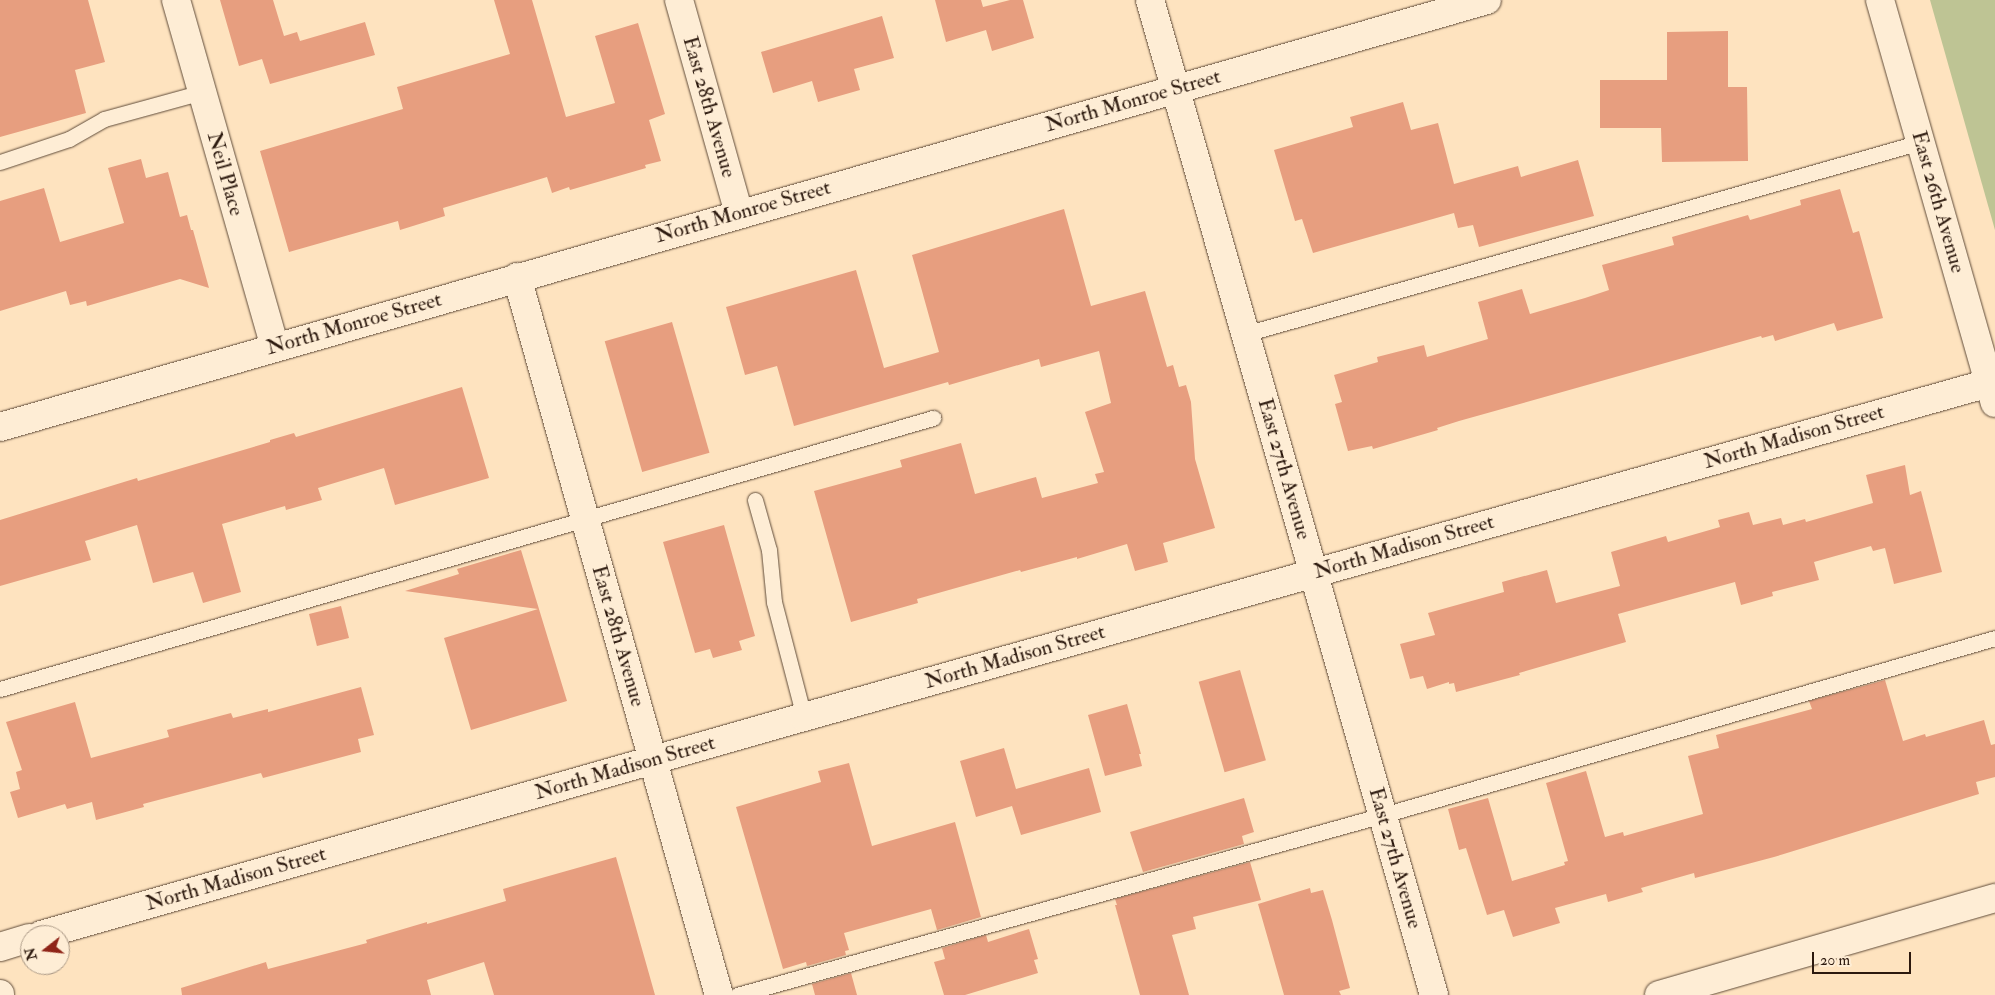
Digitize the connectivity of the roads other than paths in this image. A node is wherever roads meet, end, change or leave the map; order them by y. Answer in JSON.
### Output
{"nodes":[{"id":1,"x":176,"y":0,"type":"edge"},
{"id":2,"x":679,"y":0,"type":"edge"},
{"id":3,"x":1150,"y":0,"type":"edge"},
{"id":4,"x":1487,"y":0,"type":"edge"},
{"id":5,"x":1880,"y":0,"type":"edge"},
{"id":6,"x":1176,"y":89,"type":"junction"},
{"id":7,"x":202,"y":92,"type":"junction"},
{"id":8,"x":1921,"y":142,"type":"junction"},
{"id":9,"x":0,"y":162,"type":"edge"},
{"id":10,"x":739,"y":213,"type":"junction"},
{"id":11,"x":517,"y":277,"type":"junction"},
{"id":12,"x":1245,"y":334,"type":"junction"},
{"id":13,"x":275,"y":347,"type":"junction"},
{"id":14,"x":1992,"y":393,"type":"edge"},
{"id":15,"x":933,"y":418,"type":"dead end"},
{"id":16,"x":0,"y":427,"type":"edge"},
{"id":17,"x":755,"y":500,"type":"dead end"},
{"id":18,"x":585,"y":520,"type":"junction"},
{"id":19,"x":1314,"y":573,"type":"junction"},
{"id":20,"x":1995,"y":638,"type":"edge"},
{"id":21,"x":0,"y":690,"type":"edge"},
{"id":22,"x":804,"y":716,"type":"junction"},
{"id":23,"x":652,"y":760,"type":"junction"},
{"id":24,"x":1383,"y":815,"type":"junction"},
{"id":25,"x":1995,"y":898,"type":"edge"},
{"id":26,"x":70,"y":927,"type":"edge"},
{"id":27,"x":20,"y":941,"type":"edge"},
{"id":28,"x":0,"y":947,"type":"edge"},
{"id":29,"x":719,"y":995,"type":"edge"},
{"id":30,"x":737,"y":995,"type":"edge"},
{"id":31,"x":1434,"y":995,"type":"edge"},
{"id":32,"x":1659,"y":995,"type":"edge"}],
"edges":[{"from":1,"to":7,"type":"street","name":"Neil Place"},
{"from":2,"to":10,"type":"street","name":"East 28th Avenue"},
{"from":3,"to":6,"type":"street","name":"East 27th Avenue"},
{"from":4,"to":6,"type":"street","name":"North Monroe Street"},
{"from":5,"to":8,"type":"street","name":"East 26th Avenue"},
{"from":6,"to":10,"type":"street","name":"North Monroe Street"},
{"from":6,"to":12,"type":"street","name":"East 27th Avenue"},
{"from":7,"to":9,"type":"lane"},
{"from":7,"to":13,"type":"street","name":"Neil Place"},
{"from":8,"to":12,"type":"lane"},
{"from":8,"to":14,"type":"street","name":"East 26th Avenue"},
{"from":10,"to":11,"type":"street","name":"North Monroe Street"},
{"from":11,"to":13,"type":"street","name":"North Monroe Street"},
{"from":11,"to":18,"type":"street","name":"East 28th Avenue"},
{"from":12,"to":19,"type":"street","name":"East 27th Avenue"},
{"from":13,"to":16,"type":"street","name":"North Monroe Street"},
{"from":14,"to":19,"type":"street","name":"North Madison Street"},
{"from":15,"to":18,"type":"lane"},
{"from":17,"to":22,"type":"lane"},
{"from":18,"to":21,"type":"lane"},
{"from":18,"to":23,"type":"street","name":"East 28th Avenue"},
{"from":19,"to":22,"type":"street","name":"North Madison Street"},
{"from":19,"to":24,"type":"street","name":"East 27th Avenue"},
{"from":20,"to":24,"type":"lane"},
{"from":22,"to":23,"type":"street","name":"North Madison Street"},
{"from":23,"to":26,"type":"street","name":"North Madison Street"},
{"from":23,"to":29,"type":"street","name":"East 28th Avenue"},
{"from":24,"to":30,"type":"lane"},
{"from":24,"to":31,"type":"street","name":"East 27th Avenue"},
{"from":25,"to":32,"type":"street"},
{"from":27,"to":28,"type":"street"}]}
